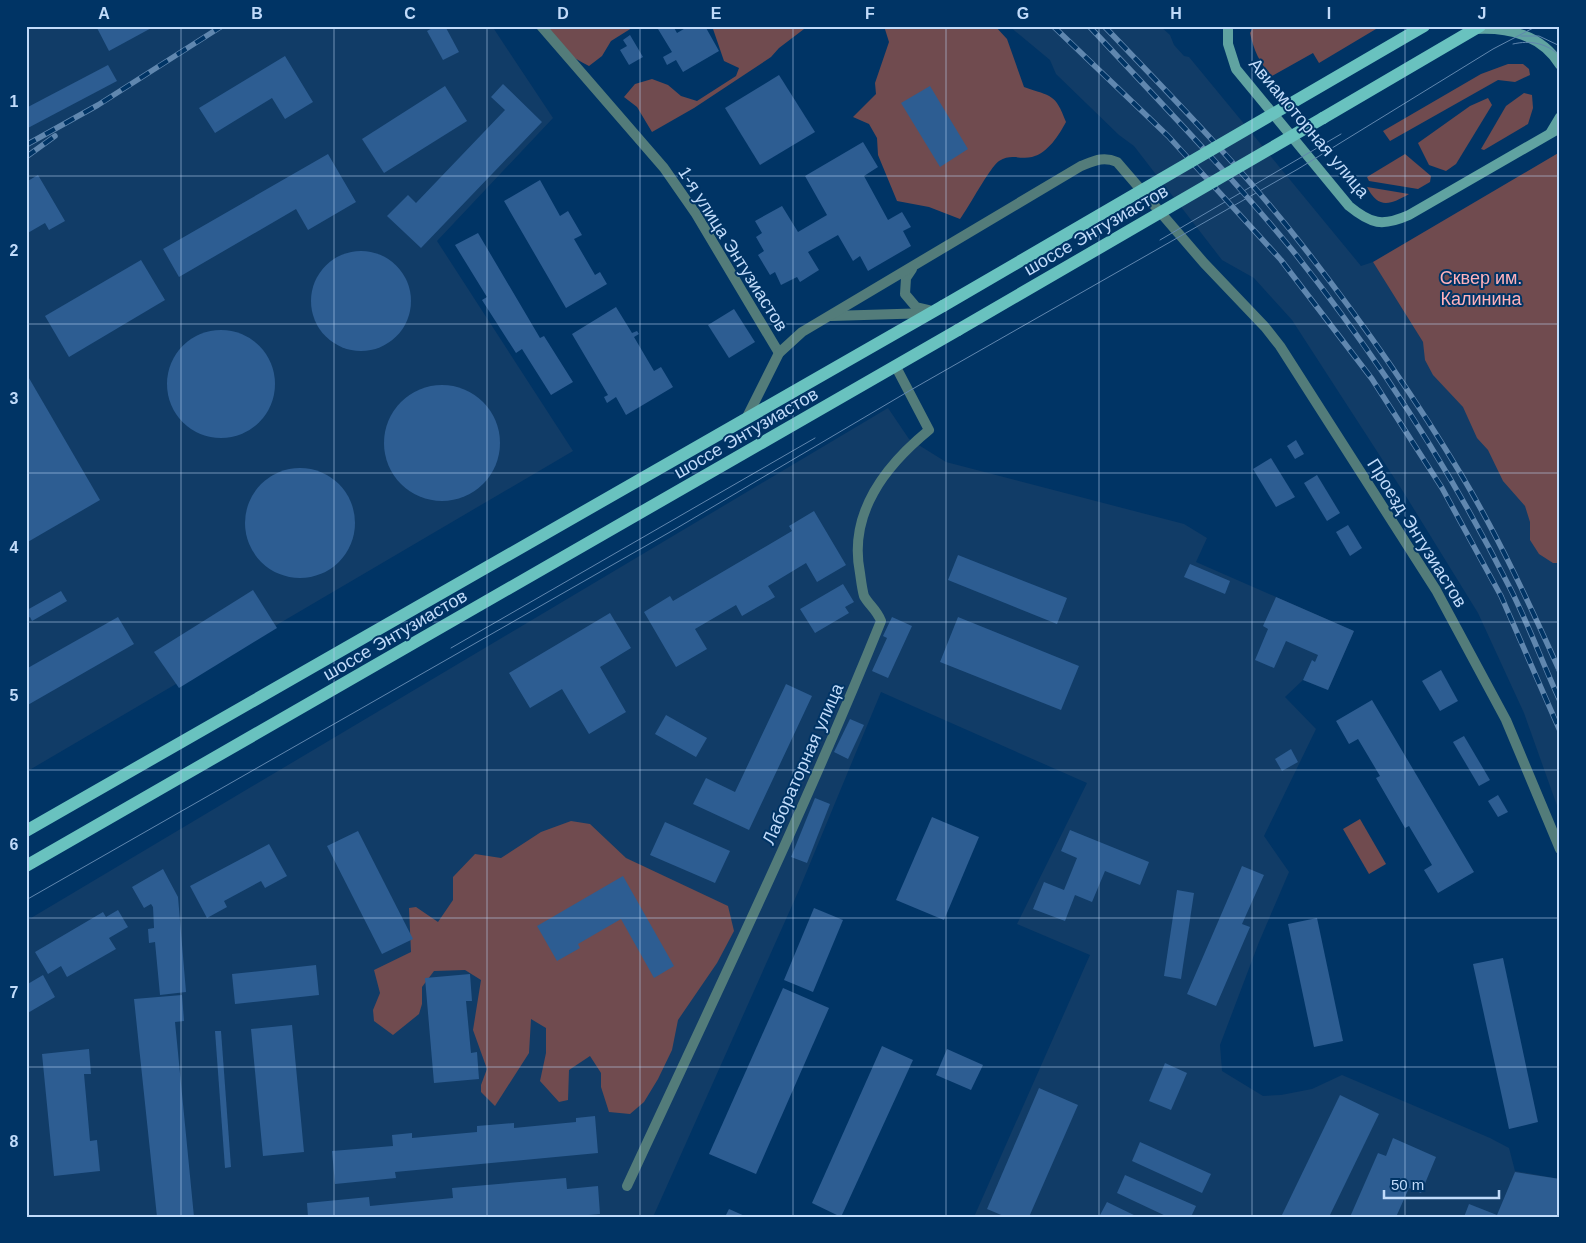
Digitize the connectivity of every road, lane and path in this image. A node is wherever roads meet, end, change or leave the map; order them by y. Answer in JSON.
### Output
{"nodes":[{"id":1,"x":541,"y":26,"type":"edge"},
{"id":2,"x":1228,"y":26,"type":"edge"},
{"id":3,"x":1424,"y":26,"type":"edge"},
{"id":4,"x":1478,"y":28,"type":"edge"},
{"id":5,"x":1560,"y":65,"type":"edge"},
{"id":6,"x":1560,"y":117,"type":"edge"},
{"id":7,"x":1555,"y":130,"type":"edge"},
{"id":8,"x":916,"y":265,"type":"junction"},
{"id":9,"x":938,"y":309,"type":"junction"},
{"id":10,"x":830,"y":316,"type":"junction"},
{"id":11,"x":779,"y":353,"type":"junction"},
{"id":12,"x":896,"y":367,"type":"junction"},
{"id":13,"x":747,"y":417,"type":"junction"},
{"id":14,"x":26,"y":831,"type":"edge"},
{"id":15,"x":1560,"y":848,"type":"edge"},
{"id":16,"x":26,"y":866,"type":"edge"},
{"id":17,"x":626,"y":1186,"type":"dead end"}],
"edges":[{"from":1,"to":11,"type":"street","name":"1-я улица Энтузиастов"},
{"from":2,"to":7,"type":"main road","name":"Авиамоторная улица"},
{"from":3,"to":9,"type":"main road","name":"шоссе Энтузиастов","bridge":true},
{"from":4,"to":5,"type":"main road"},
{"from":4,"to":12,"type":"main road","name":"шоссе Энтузиастов","bridge":true},
{"from":6,"to":7,"type":"main road","name":"Авиамоторная улица"},
{"from":8,"to":9,"type":"street"},
{"from":8,"to":10,"type":"street","name":"Проезд Энтузиастов"},
{"from":8,"to":15,"type":"street","name":"Проезд Энтузиастов"},
{"from":9,"to":10,"type":"street"},
{"from":9,"to":13,"type":"main road","name":"шоссе Энтузиастов"},
{"from":10,"to":11,"type":"street","name":"Проезд Энтузиастов"},
{"from":11,"to":13,"type":"street"},
{"from":12,"to":16,"type":"main road","name":"шоссе Энтузиастов"},
{"from":12,"to":17,"type":"street","name":"Лабораторная улица"},
{"from":13,"to":14,"type":"main road","name":"шоссе Энтузиастов"}]}
